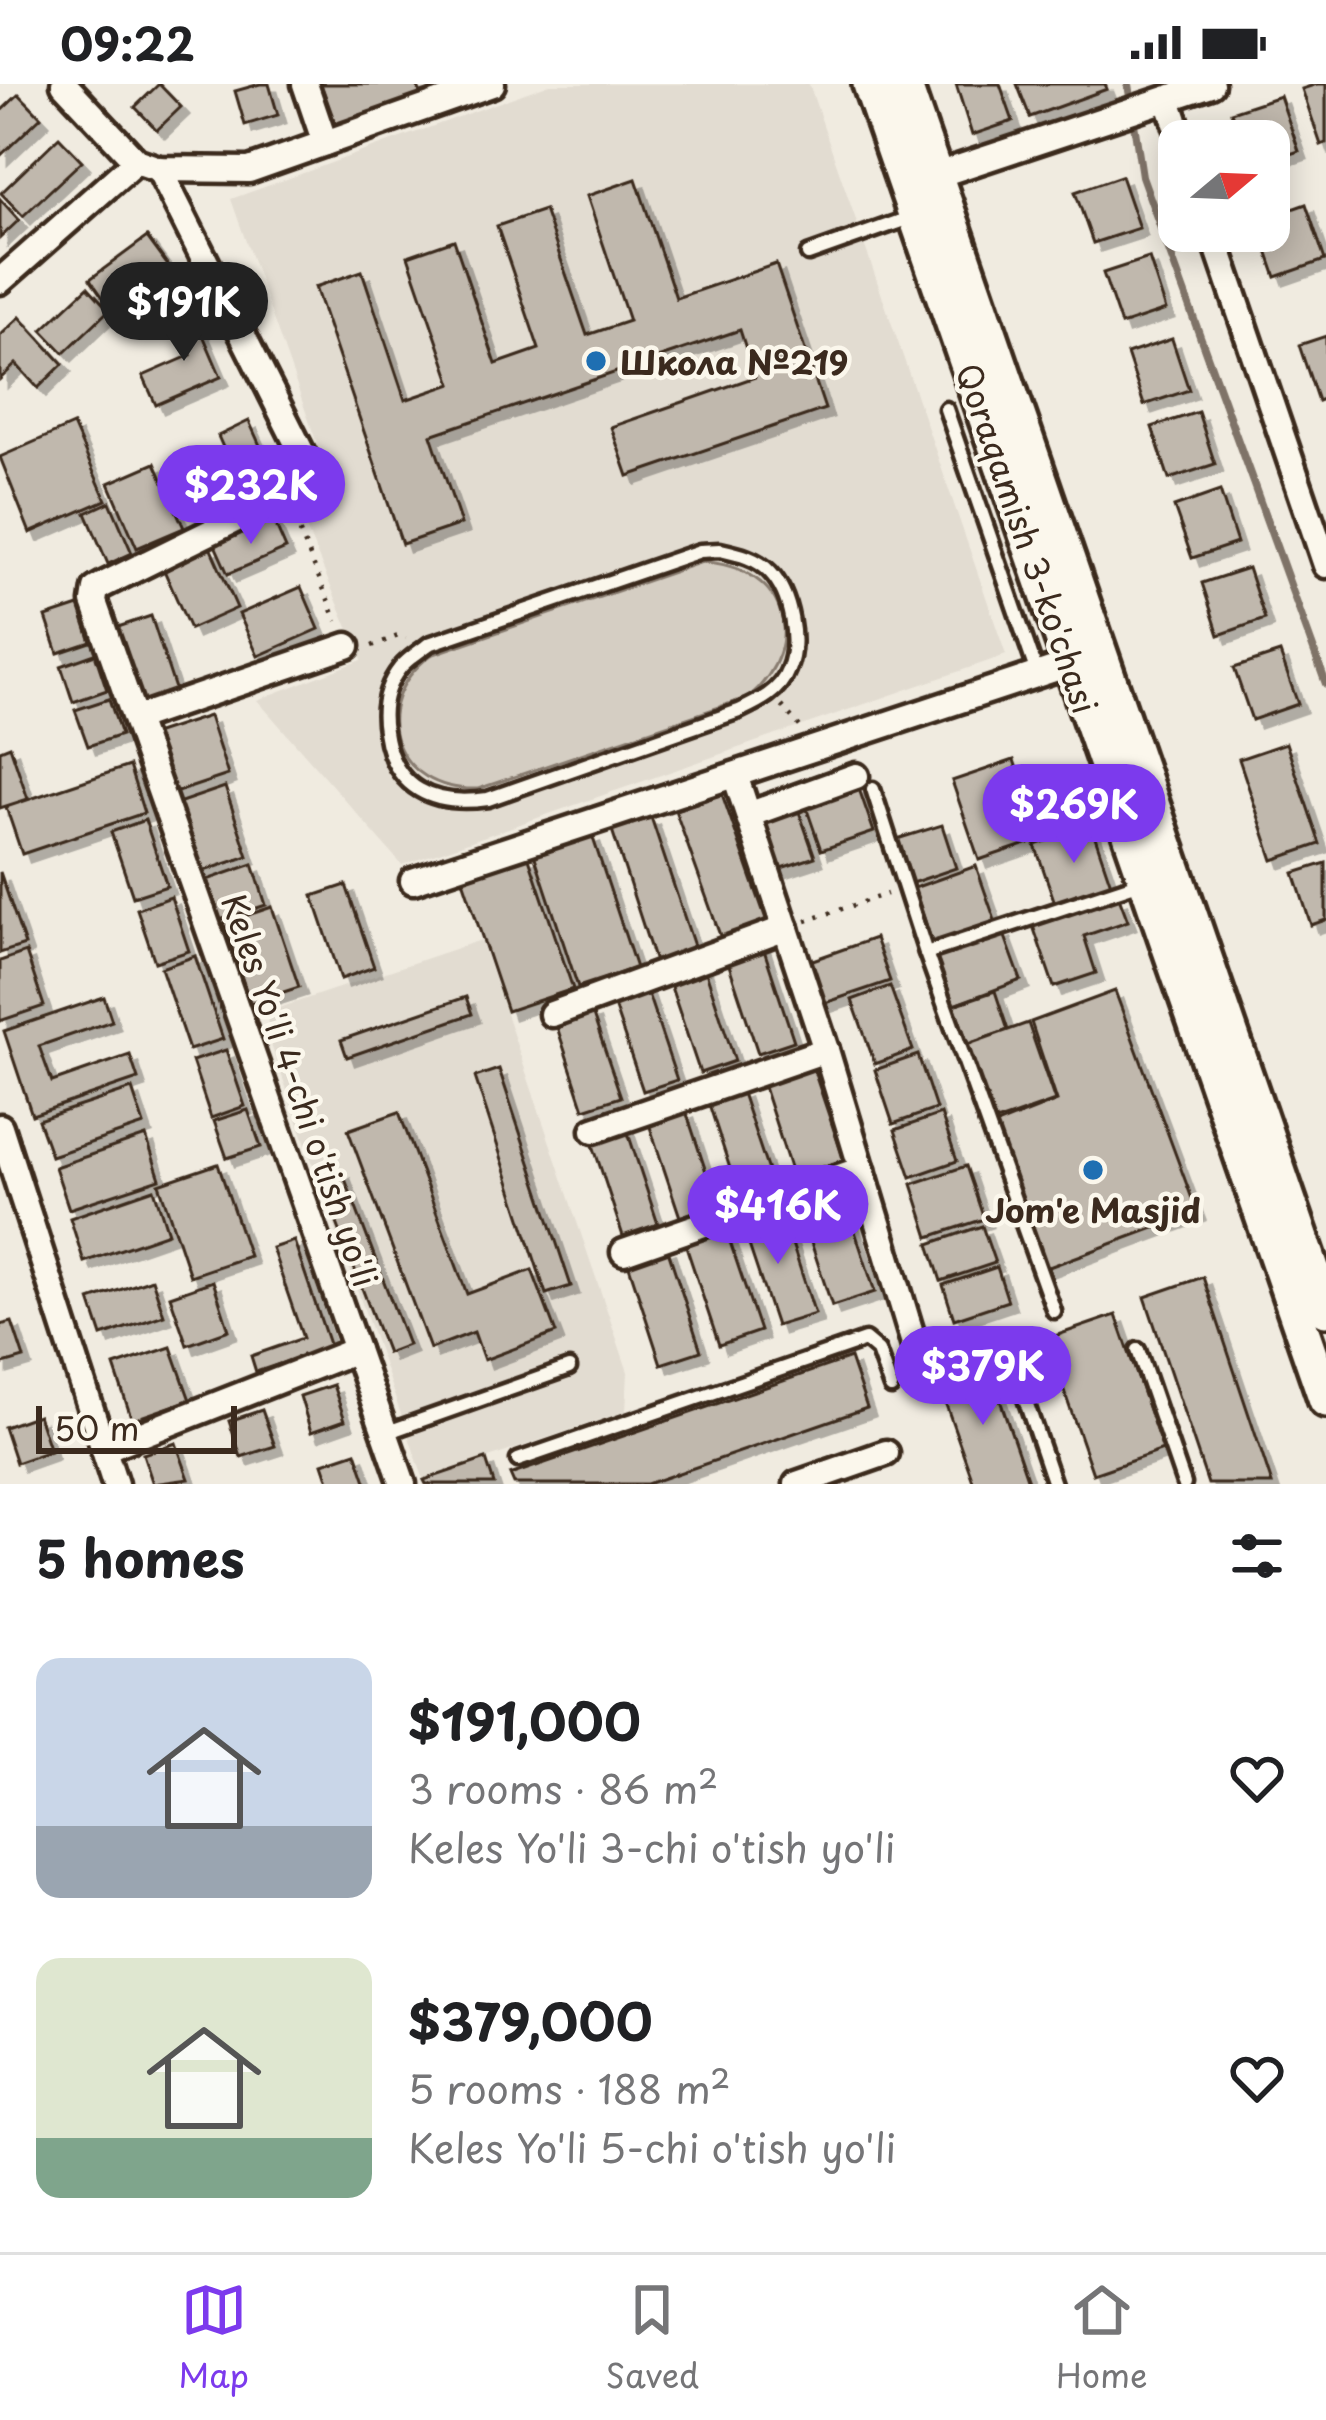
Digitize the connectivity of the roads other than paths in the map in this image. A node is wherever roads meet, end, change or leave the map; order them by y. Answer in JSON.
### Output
{"nodes":[{"id":1,"x":64,"y":84,"type":"edge"},
{"id":2,"x":305,"y":84,"type":"edge"},
{"id":3,"x":492,"y":84,"type":"edge"},
{"id":4,"x":871,"y":84,"type":"edge"},
{"id":5,"x":904,"y":84,"type":"edge"},
{"id":6,"x":1187,"y":90,"type":"edge"},
{"id":7,"x":427,"y":95,"type":"edge"},
{"id":8,"x":1184,"y":120,"type":"edge"},
{"id":9,"x":326,"y":143,"type":"junction"},
{"id":10,"x":148,"y":165,"type":"junction"},
{"id":11,"x":919,"y":192,"type":"junction"},
{"id":12,"x":1219,"y":252,"type":"edge"},
{"id":13,"x":808,"y":254,"type":"dead end"},
{"id":14,"x":0,"y":281,"type":"edge"},
{"id":15,"x":946,"y":409,"type":"dead end"},
{"id":16,"x":1326,"y":565,"type":"edge"},
{"id":17,"x":347,"y":646,"type":"road end"},
{"id":18,"x":1086,"y":659,"type":"junction"},
{"id":19,"x":1038,"y":674,"type":"junction"},
{"id":20,"x":767,"y":697,"type":"joint"},
{"id":21,"x":137,"y":718,"type":"junction"},
{"id":22,"x":735,"y":775,"type":"junction"},
{"id":23,"x":865,"y":783,"type":"joint"},
{"id":24,"x":748,"y":815,"type":"junction"},
{"id":25,"x":1161,"y":875,"type":"junction"},
{"id":26,"x":413,"y":881,"type":"dead end"},
{"id":27,"x":786,"y":928,"type":"junction"},
{"id":28,"x":926,"y":953,"type":"junction"},
{"id":29,"x":552,"y":1014,"type":"dead end"},
{"id":30,"x":826,"y":1050,"type":"junction"},
{"id":31,"x":0,"y":1127,"type":"edge"},
{"id":32,"x":594,"y":1130,"type":"dead end"},
{"id":33,"x":862,"y":1169,"type":"junction"},
{"id":34,"x":624,"y":1252,"type":"dead end"},
{"id":35,"x":1326,"y":1309,"type":"edge"},
{"id":36,"x":1054,"y":1311,"type":"dead end"},
{"id":37,"x":356,"y":1350,"type":"junction"},
{"id":38,"x":1138,"y":1350,"type":"dead end"},
{"id":39,"x":569,"y":1368,"type":"dead end"},
{"id":40,"x":922,"y":1370,"type":"dead end"},
{"id":41,"x":1021,"y":1387,"type":"dead end"},
{"id":42,"x":891,"y":1388,"type":"dead end"},
{"id":43,"x":1326,"y":1400,"type":"edge"},
{"id":44,"x":385,"y":1433,"type":"junction"},
{"id":45,"x":104,"y":1449,"type":"junction"},
{"id":46,"x":886,"y":1453,"type":"dead end"},
{"id":47,"x":518,"y":1460,"type":"dead end"},
{"id":48,"x":839,"y":1477,"type":"edge"},
{"id":49,"x":111,"y":1483,"type":"edge"},
{"id":50,"x":403,"y":1484,"type":"edge"},
{"id":51,"x":797,"y":1484,"type":"edge"},
{"id":52,"x":1054,"y":1484,"type":"edge"},
{"id":53,"x":1184,"y":1484,"type":"edge"}],
"edges":[{"from":1,"to":10,"type":"street"},
{"from":2,"to":9,"type":"street"},
{"from":3,"to":7,"type":"street"},
{"from":4,"to":11,"type":"main road","name":"Qoraqamish 3-ko'chasi"},
{"from":5,"to":11,"type":"main road","name":"Qoraqamish 3-ko'chasi"},
{"from":6,"to":8,"type":"street"},
{"from":6,"to":11,"type":"street"},
{"from":7,"to":9,"type":"street"},
{"from":9,"to":10,"type":"street"},
{"from":10,"to":14,"type":"street"},
{"from":10,"to":21,"type":"street","name":"Keles Yo'li 4-chi o'tish yo'li"},
{"from":11,"to":13,"type":"lane"},
{"from":11,"to":18,"type":"main road","name":"Qoraqamish 3-ko'chasi"},
{"from":12,"to":16,"type":"street"},
{"from":15,"to":19,"type":"lane"},
{"from":17,"to":21,"type":"street"},
{"from":18,"to":19,"type":"street"},
{"from":18,"to":25,"type":"main road","name":"Qoraqamish 3-ko'chasi"},
{"from":19,"to":22,"type":"street"},
{"from":20,"to":20,"type":"lane"},
{"from":21,"to":37,"type":"street","name":"Keles Yo'li 4-chi o'tish yo'li"},
{"from":22,"to":24,"type":"street"},
{"from":22,"to":26,"type":"street"},
{"from":23,"to":24,"type":"street"},
{"from":23,"to":28,"type":"lane"},
{"from":24,"to":27,"type":"street"},
{"from":25,"to":28,"type":"lane"},
{"from":25,"to":35,"type":"main road","name":"Qoraqamish 3-ko'chasi"},
{"from":25,"to":43,"type":"main road","name":"Qoraqamish 3-ko'chasi"},
{"from":27,"to":29,"type":"street"},
{"from":27,"to":30,"type":"street"},
{"from":28,"to":36,"type":"lane"},
{"from":30,"to":32,"type":"street"},
{"from":30,"to":33,"type":"street"},
{"from":31,"to":45,"type":"street"},
{"from":33,"to":34,"type":"street"},
{"from":33,"to":40,"type":"street"},
{"from":37,"to":44,"type":"street","name":"Keles Yo'li 4-chi o'tish yo'li"},
{"from":37,"to":45,"type":"street"},
{"from":38,"to":53,"type":"lane"},
{"from":39,"to":44,"type":"lane"},
{"from":41,"to":52,"type":"lane"},
{"from":42,"to":47,"type":"lane"},
{"from":44,"to":50,"type":"street","name":"Keles Yo'li 4-chi o'tish yo'li"},
{"from":45,"to":49,"type":"street"},
{"from":46,"to":48,"type":"street"},
{"from":48,"to":51,"type":"street"}]}
